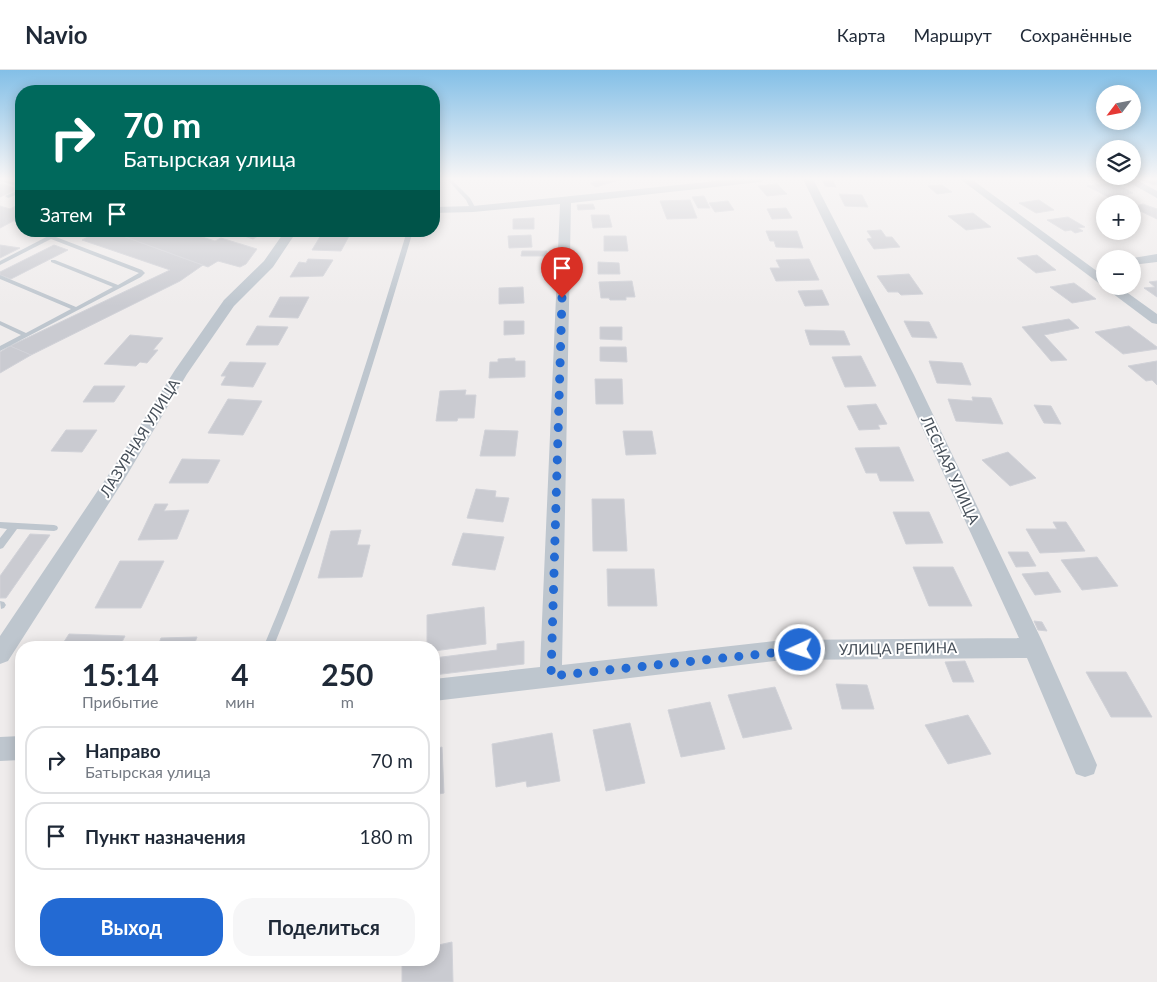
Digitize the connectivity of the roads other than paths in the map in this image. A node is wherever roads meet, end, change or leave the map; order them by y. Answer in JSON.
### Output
{"nodes":[{"id":1,"x":565,"y":222,"type":"edge"},
{"id":2,"x":830,"y":222,"type":"edge"},
{"id":3,"x":1023,"y":222,"type":"edge"},
{"id":4,"x":51,"y":237,"type":"joint"},
{"id":5,"x":287,"y":237,"type":"edge"},
{"id":6,"x":408,"y":237,"type":"edge"},
{"id":7,"x":1157,"y":258,"type":"edge"},
{"id":8,"x":1141,"y":260,"type":"edge"},
{"id":9,"x":53,"y":261,"type":"dead end"},
{"id":10,"x":0,"y":263,"type":"edge"},
{"id":11,"x":1096,"y":265,"type":"edge"},
{"id":12,"x":1082,"y":266,"type":"junction"},
{"id":13,"x":1096,"y":276,"type":"edge"},
{"id":14,"x":0,"y":277,"type":"edge"},
{"id":15,"x":118,"y":287,"type":"junction"},
{"id":16,"x":1122,"y":295,"type":"edge"},
{"id":17,"x":76,"y":309,"type":"junction"},
{"id":18,"x":1157,"y":320,"type":"edge"},
{"id":19,"x":0,"y":323,"type":"edge"},
{"id":20,"x":26,"y":336,"type":"junction"},
{"id":21,"x":0,"y":349,"type":"edge"},
{"id":22,"x":0,"y":525,"type":"edge"},
{"id":23,"x":15,"y":525,"type":"junction"},
{"id":24,"x":54,"y":528,"type":"dead end"},
{"id":25,"x":0,"y":545,"type":"edge"},
{"id":26,"x":271,"y":641,"type":"edge"},
{"id":27,"x":1034,"y":648,"type":"junction"},
{"id":28,"x":0,"y":654,"type":"edge"},
{"id":29,"x":551,"y":676,"type":"junction"},
{"id":30,"x":440,"y":689,"type":"edge"},
{"id":31,"x":15,"y":748,"type":"edge"},
{"id":32,"x":0,"y":749,"type":"edge"},
{"id":33,"x":1085,"y":765,"type":"dead end"}],
"edges":[{"from":1,"to":29,"type":"street"},
{"from":2,"to":27,"type":"street","name":"ЛЕСНАЯ УЛИЦА"},
{"from":3,"to":12,"type":"street"},
{"from":4,"to":10,"type":"lane"},
{"from":4,"to":15,"type":"lane"},
{"from":5,"to":28,"type":"street","name":"ЛАЗУРНАЯ УЛИЦА"},
{"from":6,"to":26,"type":"lane"},
{"from":7,"to":8,"type":"street"},
{"from":9,"to":15,"type":"lane"},
{"from":11,"to":12,"type":"street"},
{"from":12,"to":13,"type":"street"},
{"from":14,"to":17,"type":"lane"},
{"from":15,"to":17,"type":"lane"},
{"from":16,"to":18,"type":"street"},
{"from":17,"to":20,"type":"lane"},
{"from":19,"to":20,"type":"lane"},
{"from":20,"to":21,"type":"lane"},
{"from":22,"to":23,"type":"lane"},
{"from":23,"to":24,"type":"lane"},
{"from":23,"to":25,"type":"lane"},
{"from":27,"to":29,"type":"street","name":"УЛИЦА РЕПИНА"},
{"from":27,"to":33,"type":"street","name":"ЛЕСНАЯ УЛИЦА"},
{"from":29,"to":30,"type":"street","name":"УЛИЦА РЕПИНА"},
{"from":31,"to":32,"type":"street"}]}
